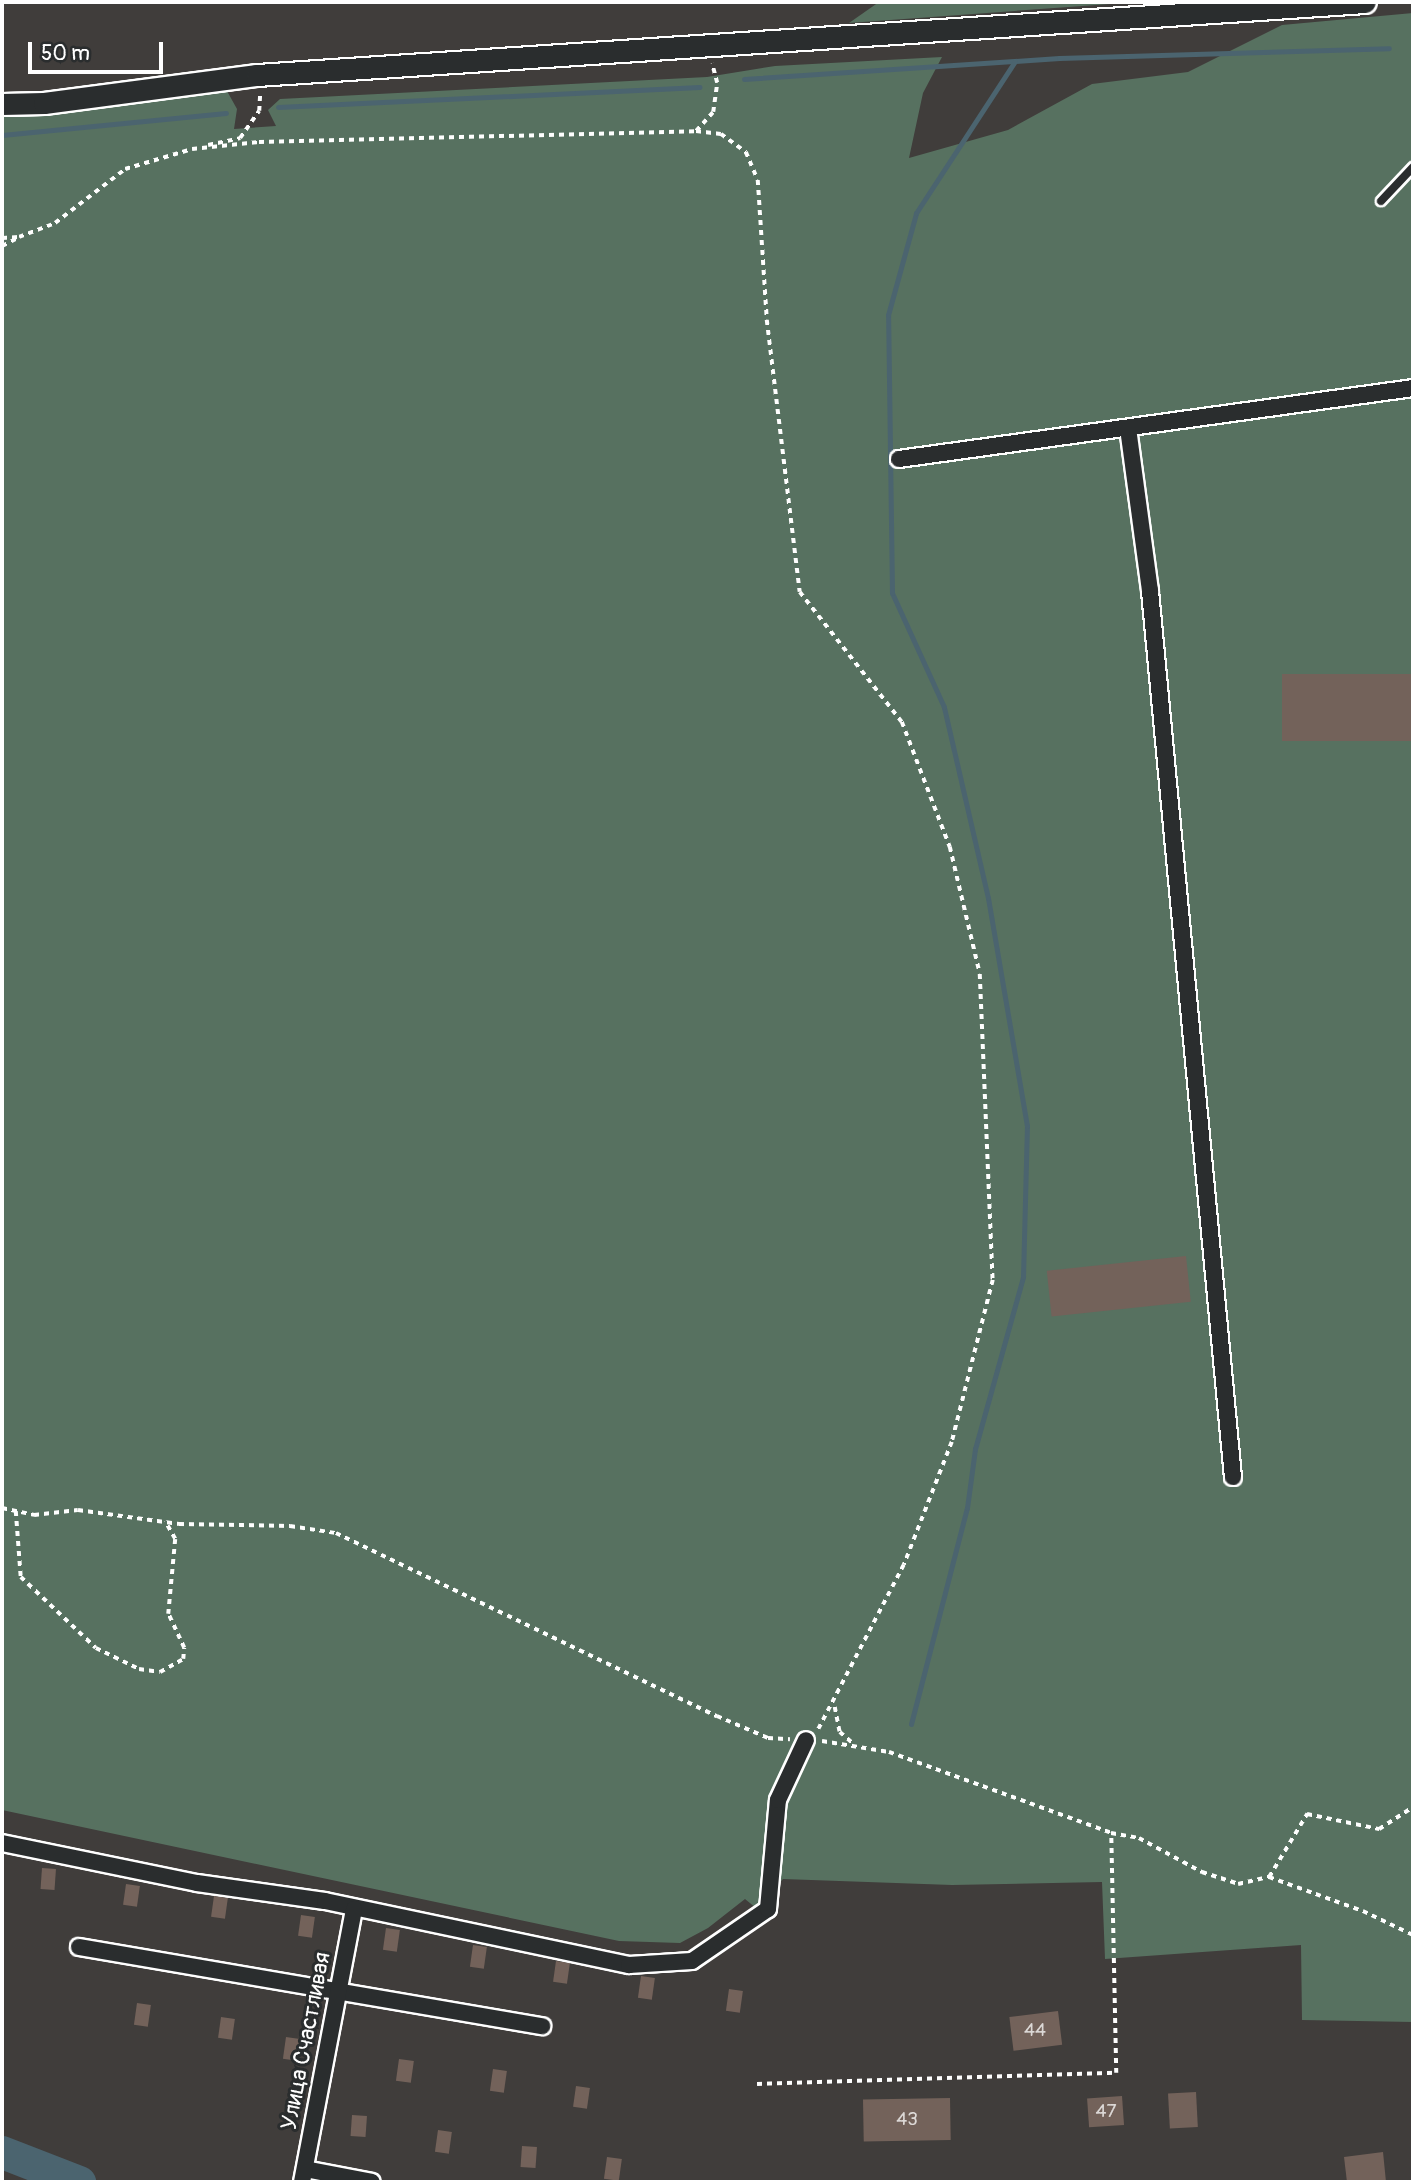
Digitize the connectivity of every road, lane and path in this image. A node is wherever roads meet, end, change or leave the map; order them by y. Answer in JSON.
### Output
{"nodes":[{"id":1,"x":1365,"y":2,"type":"edge"},
{"id":2,"x":708,"y":45,"type":"junction"},
{"id":3,"x":257,"y":75,"type":"junction"},
{"id":4,"x":2,"y":104,"type":"edge"},
{"id":5,"x":696,"y":131,"type":"junction"},
{"id":6,"x":192,"y":149,"type":"junction"},
{"id":7,"x":1413,"y":167,"type":"edge"},
{"id":8,"x":1381,"y":201,"type":"dead end"},
{"id":9,"x":19,"y":237,"type":"junction"},
{"id":10,"x":2,"y":238,"type":"edge"},
{"id":11,"x":2,"y":246,"type":"edge"},
{"id":12,"x":1413,"y":388,"type":"edge"},
{"id":13,"x":1128,"y":428,"type":"junction"},
{"id":14,"x":899,"y":459,"type":"dead end"},
{"id":15,"x":1233,"y":1477,"type":"dead end"},
{"id":16,"x":2,"y":1508,"type":"edge"},
{"id":17,"x":16,"y":1511,"type":"junction"},
{"id":18,"x":165,"y":1521,"type":"junction"},
{"id":19,"x":834,"y":1706,"type":"junction"},
{"id":20,"x":806,"y":1740,"type":"junction"},
{"id":21,"x":859,"y":1746,"type":"junction"},
{"id":22,"x":1413,"y":1807,"type":"edge"},
{"id":23,"x":1111,"y":1833,"type":"junction"},
{"id":24,"x":2,"y":1843,"type":"edge"},
{"id":25,"x":1269,"y":1877,"type":"junction"},
{"id":26,"x":354,"y":1909,"type":"junction"},
{"id":27,"x":1413,"y":1935,"type":"edge"},
{"id":28,"x":79,"y":1947,"type":"dead end"},
{"id":29,"x":340,"y":1990,"type":"junction"},
{"id":30,"x":542,"y":2026,"type":"dead end"},
{"id":31,"x":757,"y":2084,"type":"dead end"},
{"id":32,"x":303,"y":2176,"type":"edge"},
{"id":33,"x":372,"y":2182,"type":"edge"}],
"edges":[{"from":1,"to":2,"type":"street"},
{"from":2,"to":3,"type":"street"},
{"from":2,"to":5,"type":"path"},
{"from":3,"to":4,"type":"street"},
{"from":3,"to":6,"type":"path"},
{"from":5,"to":6,"type":"path"},
{"from":5,"to":19,"type":"path"},
{"from":6,"to":9,"type":"path"},
{"from":7,"to":8,"type":"lane"},
{"from":9,"to":10,"type":"path"},
{"from":9,"to":11,"type":"path"},
{"from":12,"to":13,"type":"street"},
{"from":13,"to":14,"type":"street"},
{"from":13,"to":15,"type":"street"},
{"from":16,"to":17,"type":"path"},
{"from":17,"to":18,"type":"path"},
{"from":17,"to":18,"type":"path"},
{"from":18,"to":20,"type":"path"},
{"from":19,"to":20,"type":"path"},
{"from":19,"to":21,"type":"path"},
{"from":20,"to":21,"type":"path"},
{"from":20,"to":26,"type":"street"},
{"from":21,"to":23,"type":"path"},
{"from":22,"to":25,"type":"path"},
{"from":23,"to":25,"type":"path"},
{"from":23,"to":31,"type":"path"},
{"from":24,"to":26,"type":"street"},
{"from":25,"to":27,"type":"path"},
{"from":26,"to":29,"type":"street","name":"Улица Счастливая"},
{"from":28,"to":29,"type":"street"},
{"from":29,"to":30,"type":"street"},
{"from":29,"to":32,"type":"street","name":"Улица Счастливая"},
{"from":32,"to":33,"type":"street"}]}
